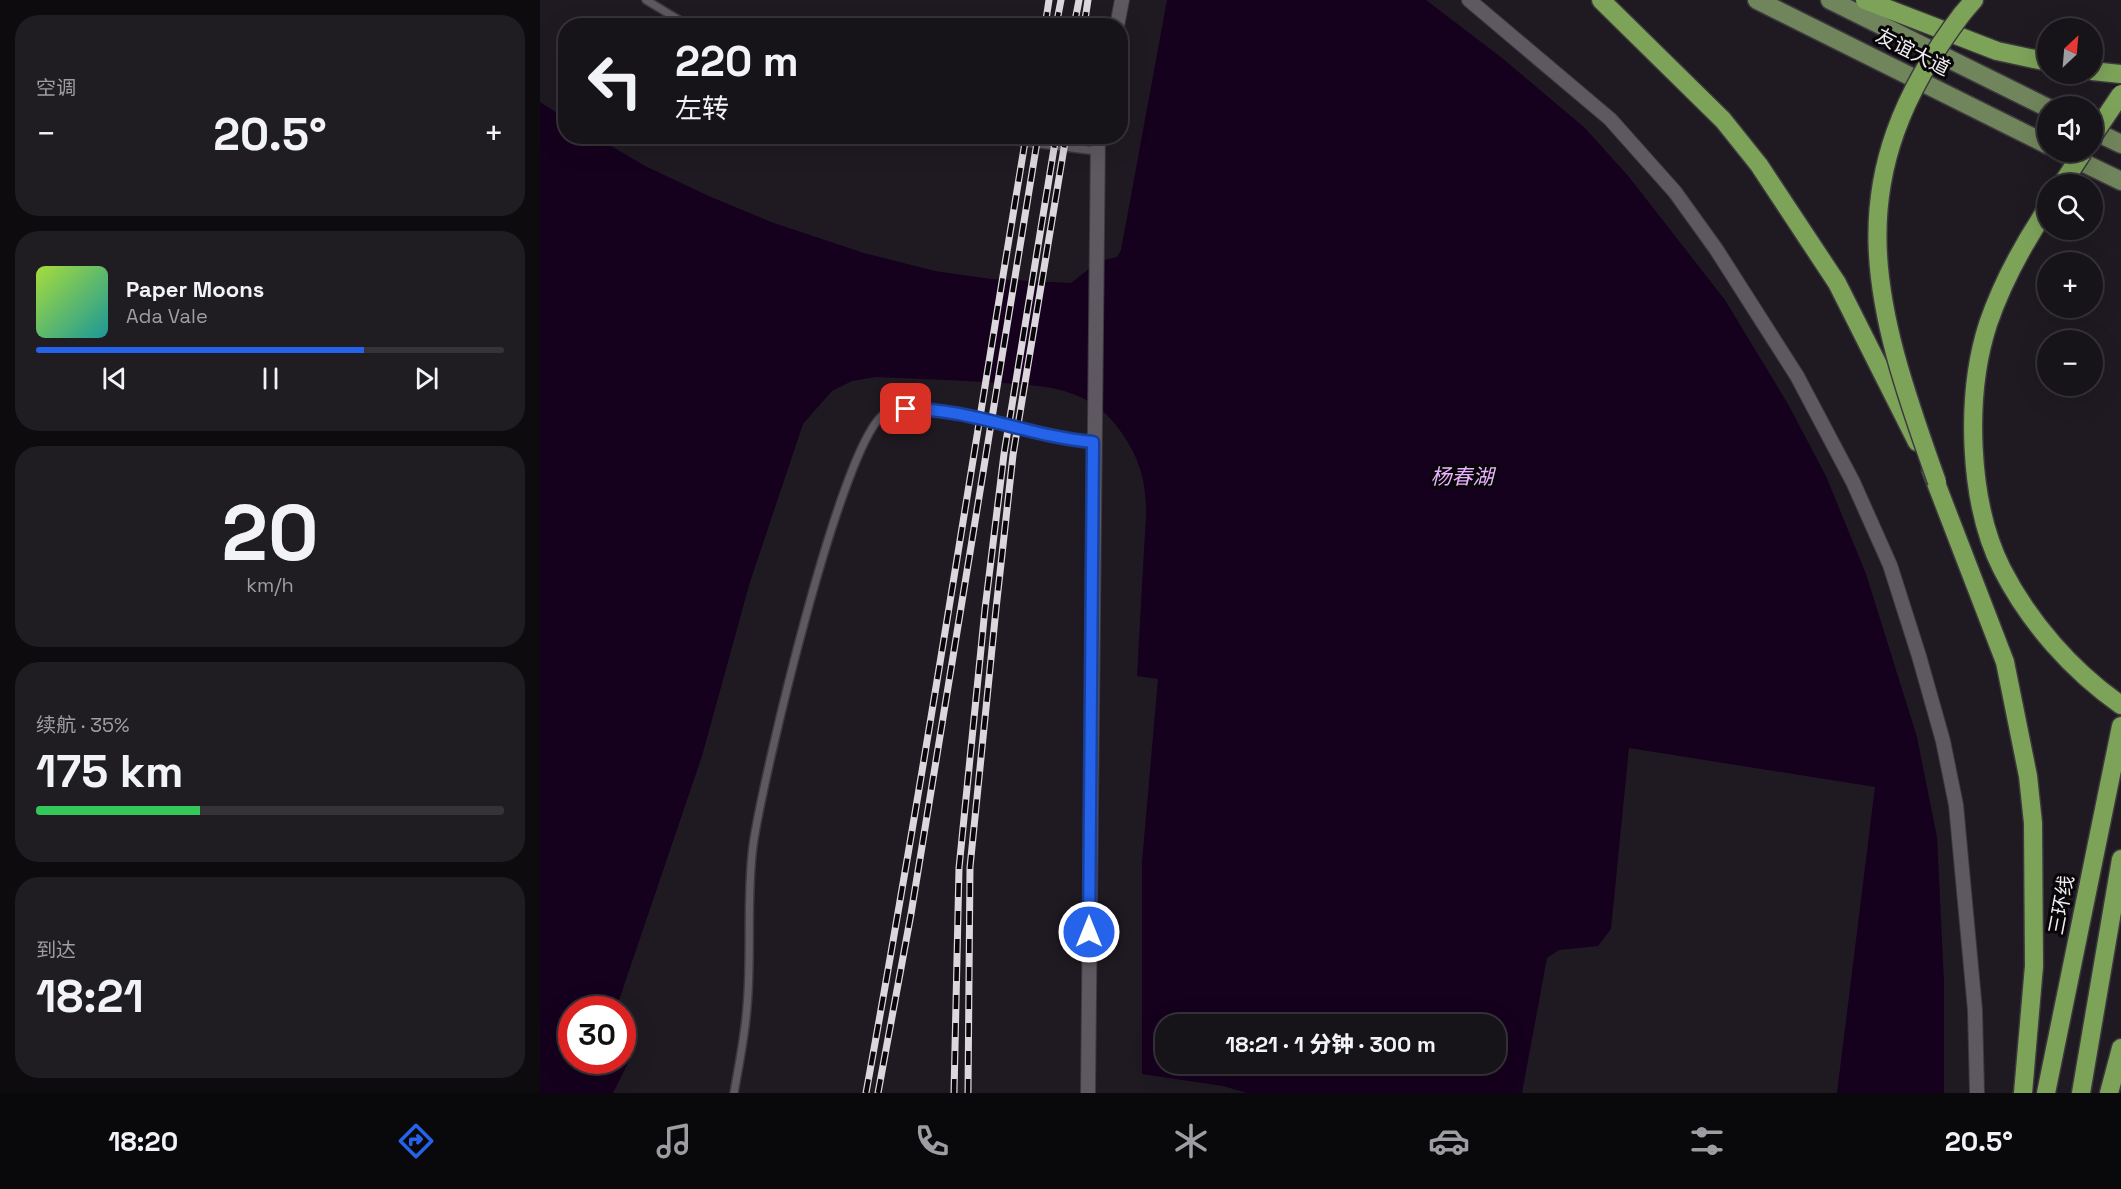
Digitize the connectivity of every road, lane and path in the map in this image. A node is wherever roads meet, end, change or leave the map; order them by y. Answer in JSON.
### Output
{"nodes":[{"id":1,"x":646,"y":0,"type":"edge"},
{"id":2,"x":1122,"y":0,"type":"edge"},
{"id":3,"x":1469,"y":0,"type":"edge"},
{"id":4,"x":1601,"y":0,"type":"edge"},
{"id":5,"x":1758,"y":0,"type":"edge"},
{"id":6,"x":1830,"y":0,"type":"edge"},
{"id":7,"x":1865,"y":0,"type":"edge"},
{"id":8,"x":1974,"y":0,"type":"edge"},
{"id":9,"x":676,"y":18,"type":"edge"},
{"id":10,"x":1119,"y":18,"type":"edge"},
{"id":11,"x":2037,"y":60,"type":"edge"},
{"id":12,"x":2103,"y":72,"type":"edge"},
{"id":13,"x":2121,"y":74,"type":"edge"},
{"id":14,"x":2121,"y":94,"type":"edge"},
{"id":15,"x":2037,"y":103,"type":"edge"},
{"id":16,"x":2103,"y":121,"type":"edge"},
{"id":17,"x":2103,"y":135,"type":"edge"},
{"id":18,"x":2037,"y":140,"type":"edge"},
{"id":19,"x":1039,"y":144,"type":"edge"},
{"id":20,"x":1096,"y":144,"type":"edge"},
{"id":21,"x":2121,"y":144,"type":"edge"},
{"id":22,"x":1095,"y":151,"type":"junction"},
{"id":23,"x":2081,"y":162,"type":"edge"},
{"id":24,"x":2121,"y":182,"type":"edge"},
{"id":25,"x":2037,"y":224,"type":"edge"},
{"id":26,"x":1093,"y":439,"type":"junction"},
{"id":27,"x":1937,"y":482,"type":"junction"},
{"id":28,"x":2121,"y":705,"type":"edge"},
{"id":29,"x":2121,"y":726,"type":"edge"},
{"id":30,"x":2121,"y":859,"type":"edge"},
{"id":31,"x":2121,"y":1048,"type":"edge"},
{"id":32,"x":734,"y":1093,"type":"edge"},
{"id":33,"x":1089,"y":1093,"type":"edge"},
{"id":34,"x":1977,"y":1093,"type":"edge"},
{"id":35,"x":2023,"y":1093,"type":"edge"},
{"id":36,"x":2046,"y":1093,"type":"edge"},
{"id":37,"x":2081,"y":1093,"type":"edge"},
{"id":38,"x":2109,"y":1093,"type":"edge"}],
"edges":[{"from":1,"to":9,"type":"lane"},
{"from":2,"to":10,"type":"street"},
{"from":3,"to":34,"type":"street"},
{"from":4,"to":27,"type":"highway","bridge":true},
{"from":5,"to":18,"type":"main road","name":"友谊大道"},
{"from":6,"to":15,"type":"main road","name":"友谊大道"},
{"from":7,"to":11,"type":"highway"},
{"from":8,"to":27,"type":"highway","bridge":true},
{"from":12,"to":13,"type":"highway"},
{"from":14,"to":16,"type":"highway","bridge":true},
{"from":17,"to":21,"type":"main road"},
{"from":19,"to":22,"type":"lane"},
{"from":20,"to":22,"type":"street"},
{"from":22,"to":26,"type":"street"},
{"from":23,"to":24,"type":"main road"},
{"from":25,"to":28,"type":"highway"},
{"from":26,"to":32,"type":"lane"},
{"from":26,"to":33,"type":"street"},
{"from":27,"to":35,"type":"highway"},
{"from":29,"to":36,"type":"highway","name":"三环线"},
{"from":30,"to":37,"type":"highway"},
{"from":31,"to":38,"type":"highway"}]}
